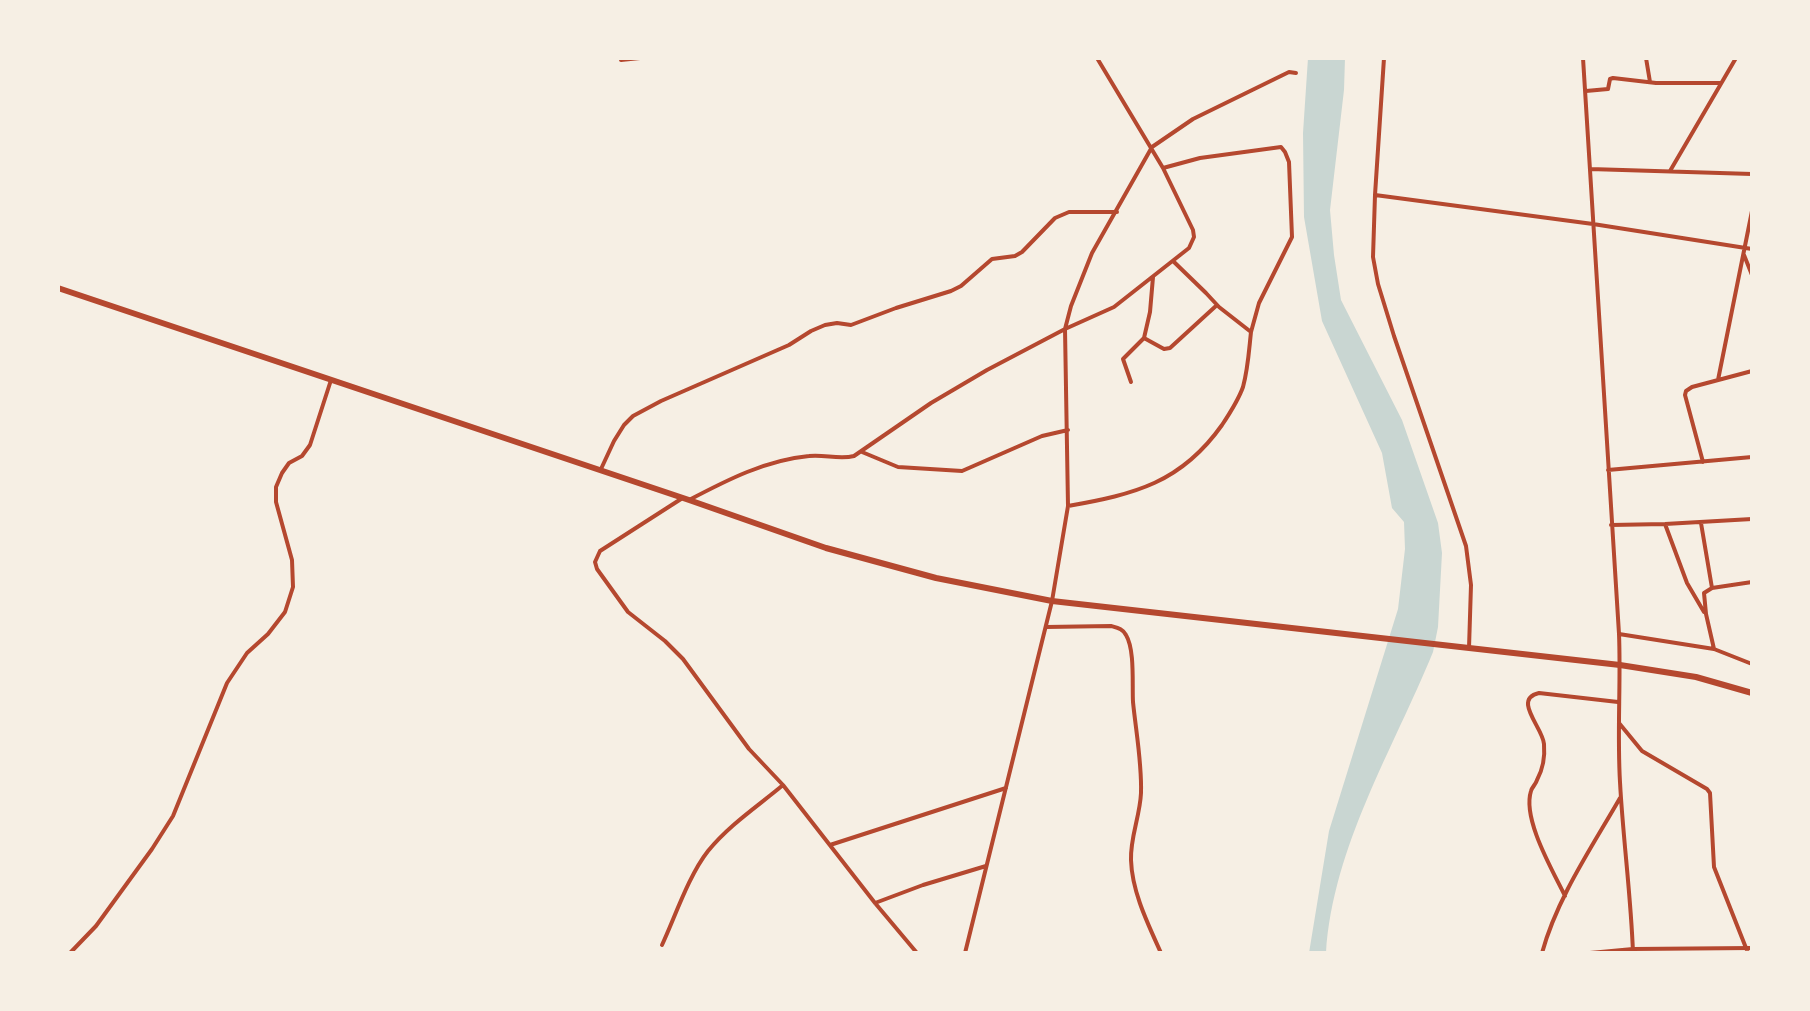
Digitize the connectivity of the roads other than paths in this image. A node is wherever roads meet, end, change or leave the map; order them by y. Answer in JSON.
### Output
{"nodes":[{"id":1,"x":640,"y":58,"type":"edge"},
{"id":2,"x":1097,"y":58,"type":"edge"},
{"id":3,"x":1384,"y":58,"type":"edge"},
{"id":4,"x":1583,"y":58,"type":"edge"},
{"id":5,"x":1646,"y":58,"type":"edge"},
{"id":6,"x":1736,"y":58,"type":"edge"},
{"id":7,"x":621,"y":60,"type":"edge"},
{"id":8,"x":1296,"y":73,"type":"dead end"},
{"id":9,"x":1650,"y":82,"type":"junction"},
{"id":10,"x":1721,"y":83,"type":"junction"},
{"id":11,"x":1586,"y":91,"type":"junction"},
{"id":12,"x":1152,"y":147,"type":"junction"},
{"id":13,"x":1163,"y":168,"type":"junction"},
{"id":14,"x":1590,"y":169,"type":"junction"},
{"id":15,"x":1670,"y":171,"type":"junction"},
{"id":16,"x":1752,"y":174,"type":"edge"},
{"id":17,"x":1375,"y":195,"type":"junction"},
{"id":18,"x":1752,"y":211,"type":"edge"},
{"id":19,"x":1117,"y":212,"type":"junction"},
{"id":20,"x":1593,"y":224,"type":"junction"},
{"id":21,"x":1752,"y":249,"type":"edge"},
{"id":22,"x":1744,"y":250,"type":"junction"},
{"id":23,"x":1173,"y":261,"type":"junction"},
{"id":24,"x":1752,"y":275,"type":"edge"},
{"id":25,"x":1153,"y":277,"type":"junction"},
{"id":26,"x":58,"y":288,"type":"edge"},
{"id":27,"x":1217,"y":305,"type":"junction"},
{"id":28,"x":1065,"y":329,"type":"junction"},
{"id":29,"x":1251,"y":332,"type":"junction"},
{"id":30,"x":1144,"y":338,"type":"junction"},
{"id":31,"x":1752,"y":371,"type":"edge"},
{"id":32,"x":331,"y":380,"type":"junction"},
{"id":33,"x":1718,"y":380,"type":"junction"},
{"id":34,"x":1131,"y":382,"type":"dead end"},
{"id":35,"x":1068,"y":430,"type":"junction"},
{"id":36,"x":861,"y":451,"type":"junction"},
{"id":37,"x":1752,"y":457,"type":"edge"},
{"id":38,"x":1703,"y":462,"type":"junction"},
{"id":39,"x":1608,"y":470,"type":"junction"},
{"id":40,"x":600,"y":471,"type":"junction"},
{"id":41,"x":686,"y":499,"type":"junction"},
{"id":42,"x":1068,"y":506,"type":"junction"},
{"id":43,"x":1752,"y":519,"type":"edge"},
{"id":44,"x":1701,"y":522,"type":"junction"},
{"id":45,"x":1665,"y":524,"type":"junction"},
{"id":46,"x":1611,"y":525,"type":"junction"},
{"id":47,"x":1752,"y":582,"type":"edge"},
{"id":48,"x":1712,"y":588,"type":"junction"},
{"id":49,"x":1052,"y":601,"type":"junction"},
{"id":50,"x":1706,"y":614,"type":"junction"},
{"id":51,"x":1046,"y":627,"type":"junction"},
{"id":52,"x":1619,"y":634,"type":"junction"},
{"id":53,"x":1469,"y":649,"type":"junction"},
{"id":54,"x":1714,"y":649,"type":"junction"},
{"id":55,"x":1752,"y":664,"type":"edge"},
{"id":56,"x":1620,"y":665,"type":"junction"},
{"id":57,"x":1752,"y":693,"type":"edge"},
{"id":58,"x":1618,"y":702,"type":"junction"},
{"id":59,"x":1618,"y":721,"type":"junction"},
{"id":60,"x":783,"y":785,"type":"junction"},
{"id":61,"x":1006,"y":788,"type":"junction"},
{"id":62,"x":1621,"y":796,"type":"junction"},
{"id":63,"x":830,"y":845,"type":"junction"},
{"id":64,"x":987,"y":866,"type":"junction"},
{"id":65,"x":1565,"y":896,"type":"junction"},
{"id":66,"x":875,"y":903,"type":"junction"},
{"id":67,"x":662,"y":945,"type":"dead end"},
{"id":68,"x":1749,"y":949,"type":"edge"},
{"id":69,"x":1633,"y":951,"type":"edge"},
{"id":70,"x":70,"y":953,"type":"edge"},
{"id":71,"x":917,"y":953,"type":"edge"},
{"id":72,"x":965,"y":953,"type":"edge"},
{"id":73,"x":1161,"y":953,"type":"edge"},
{"id":74,"x":1542,"y":953,"type":"edge"},
{"id":75,"x":1590,"y":953,"type":"edge"}],
"edges":[{"from":1,"to":7,"type":"street"},
{"from":2,"to":12,"type":"street"},
{"from":3,"to":17,"type":"street"},
{"from":4,"to":11,"type":"street"},
{"from":5,"to":9,"type":"street"},
{"from":6,"to":10,"type":"street"},
{"from":8,"to":12,"type":"street"},
{"from":9,"to":10,"type":"street"},
{"from":9,"to":11,"type":"street"},
{"from":10,"to":15,"type":"street"},
{"from":11,"to":14,"type":"street"},
{"from":12,"to":13,"type":"street"},
{"from":12,"to":19,"type":"street"},
{"from":13,"to":23,"type":"street"},
{"from":13,"to":29,"type":"street"},
{"from":14,"to":15,"type":"street"},
{"from":14,"to":20,"type":"street"},
{"from":15,"to":16,"type":"street"},
{"from":17,"to":20,"type":"street"},
{"from":17,"to":53,"type":"street"},
{"from":18,"to":22,"type":"street"},
{"from":19,"to":28,"type":"street"},
{"from":19,"to":40,"type":"street"},
{"from":20,"to":22,"type":"street"},
{"from":20,"to":39,"type":"street"},
{"from":21,"to":22,"type":"street"},
{"from":22,"to":24,"type":"street"},
{"from":22,"to":33,"type":"street"},
{"from":23,"to":25,"type":"street"},
{"from":23,"to":27,"type":"street"},
{"from":25,"to":28,"type":"street"},
{"from":25,"to":30,"type":"street"},
{"from":26,"to":32,"type":"highway"},
{"from":27,"to":29,"type":"street"},
{"from":27,"to":30,"type":"street"},
{"from":28,"to":35,"type":"street"},
{"from":28,"to":36,"type":"street"},
{"from":29,"to":42,"type":"street"},
{"from":30,"to":34,"type":"street"},
{"from":31,"to":33,"type":"street"},
{"from":32,"to":40,"type":"highway"},
{"from":32,"to":70,"type":"street"},
{"from":33,"to":38,"type":"street"},
{"from":35,"to":36,"type":"street"},
{"from":35,"to":42,"type":"street"},
{"from":36,"to":41,"type":"street"},
{"from":37,"to":38,"type":"street"},
{"from":38,"to":39,"type":"street"},
{"from":39,"to":46,"type":"street"},
{"from":40,"to":41,"type":"highway"},
{"from":41,"to":49,"type":"highway"},
{"from":41,"to":60,"type":"street"},
{"from":42,"to":49,"type":"street"},
{"from":43,"to":44,"type":"street"},
{"from":44,"to":45,"type":"street"},
{"from":44,"to":48,"type":"street"},
{"from":45,"to":46,"type":"street"},
{"from":45,"to":50,"type":"street"},
{"from":46,"to":52,"type":"street"},
{"from":47,"to":48,"type":"street"},
{"from":48,"to":50,"type":"street"},
{"from":49,"to":51,"type":"street"},
{"from":49,"to":53,"type":"highway"},
{"from":50,"to":54,"type":"street"},
{"from":51,"to":61,"type":"street"},
{"from":51,"to":73,"type":"street"},
{"from":52,"to":54,"type":"street"},
{"from":52,"to":56,"type":"street"},
{"from":53,"to":56,"type":"highway"},
{"from":54,"to":55,"type":"street"},
{"from":56,"to":57,"type":"highway"},
{"from":56,"to":58,"type":"street"},
{"from":58,"to":59,"type":"street"},
{"from":58,"to":65,"type":"street"},
{"from":59,"to":62,"type":"street"},
{"from":59,"to":68,"type":"street"},
{"from":60,"to":63,"type":"street"},
{"from":60,"to":67,"type":"street"},
{"from":61,"to":63,"type":"street"},
{"from":61,"to":64,"type":"street"},
{"from":62,"to":65,"type":"street"},
{"from":62,"to":69,"type":"street"},
{"from":63,"to":66,"type":"street"},
{"from":64,"to":66,"type":"street"},
{"from":64,"to":72,"type":"street"},
{"from":65,"to":74,"type":"street"},
{"from":66,"to":71,"type":"street"},
{"from":68,"to":69,"type":"street"},
{"from":69,"to":75,"type":"street"}]}
